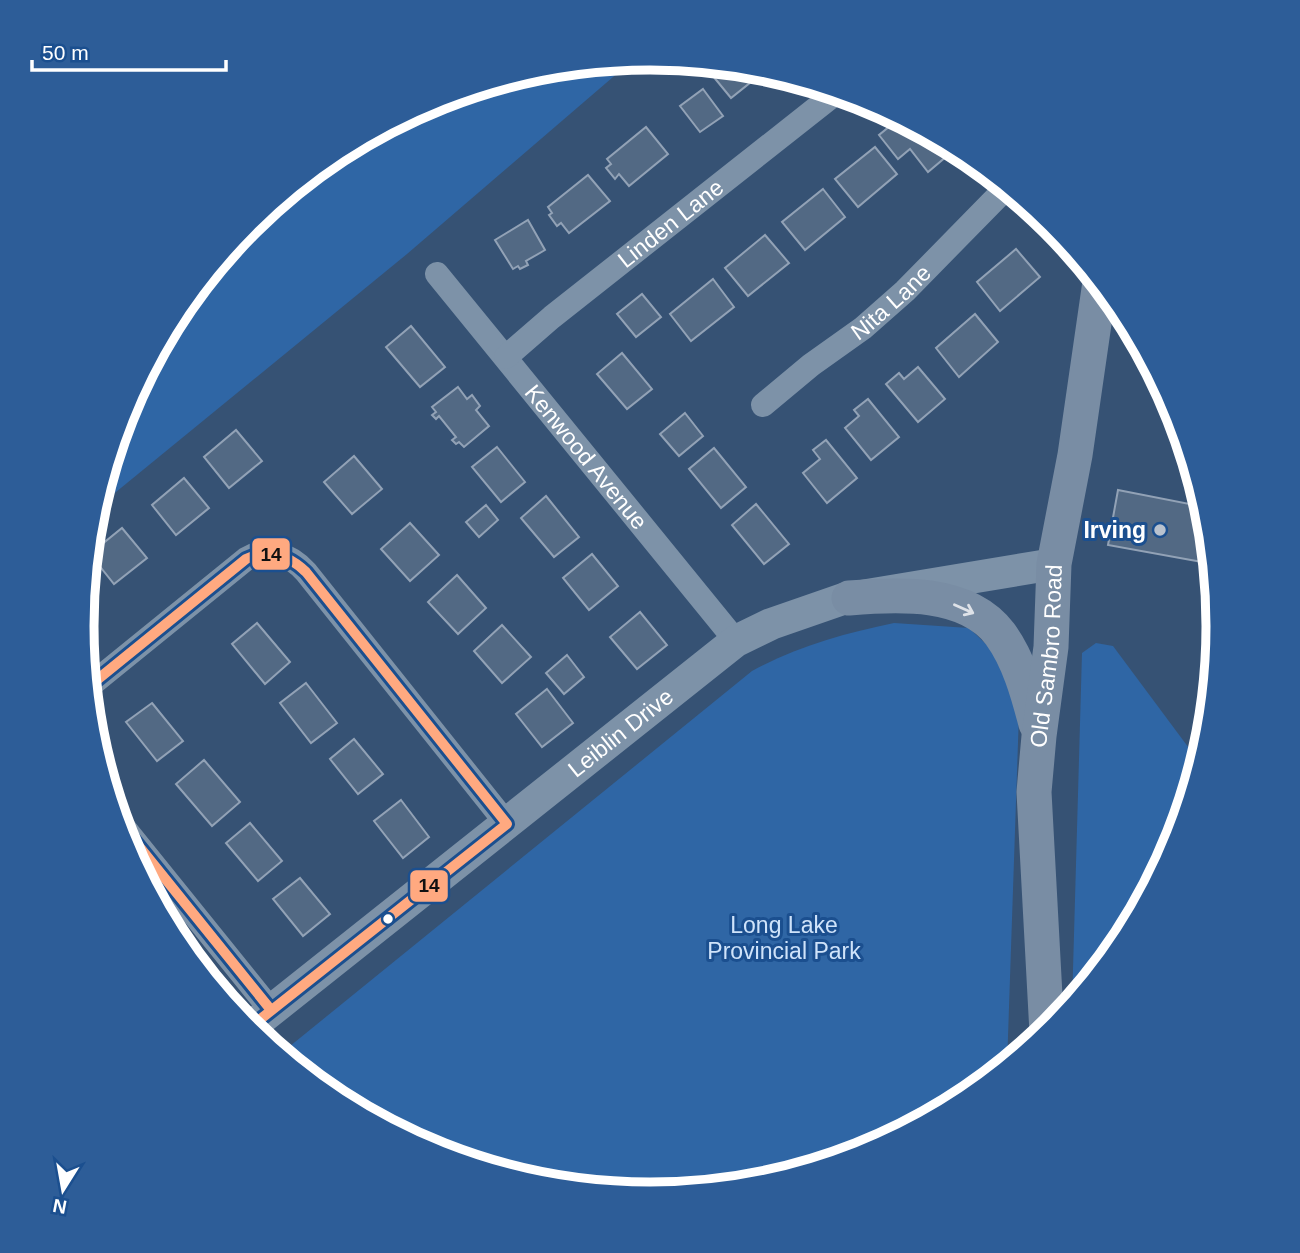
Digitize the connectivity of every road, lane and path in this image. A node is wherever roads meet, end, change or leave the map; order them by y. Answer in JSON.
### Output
{"nodes":[{"id":1,"x":827,"y":100,"type":"edge"},
{"id":2,"x":1000,"y":194,"type":"edge"},
{"id":3,"x":437,"y":274,"type":"dead end"},
{"id":4,"x":1098,"y":296,"type":"edge"},
{"id":5,"x":506,"y":357,"type":"junction"},
{"id":6,"x":762,"y":405,"type":"dead end"},
{"id":7,"x":1054,"y":564,"type":"junction"},
{"id":8,"x":849,"y":598,"type":"junction"},
{"id":9,"x":736,"y":641,"type":"junction"},
{"id":10,"x":96,"y":680,"type":"edge"},
{"id":11,"x":1039,"y":736,"type":"junction"},
{"id":12,"x":507,"y":824,"type":"junction"},
{"id":13,"x":144,"y":857,"type":"edge"},
{"id":14,"x":1046,"y":1018,"type":"edge"},
{"id":15,"x":259,"y":1020,"type":"edge"}],
"edges":[{"from":1,"to":5,"type":"street","name":"Linden Lane"},
{"from":2,"to":6,"type":"street","name":"Nita Lane"},
{"from":3,"to":5,"type":"street","name":"Kenwood Avenue"},
{"from":4,"to":7,"type":"main road","name":"Old Sambro Road"},
{"from":5,"to":9,"type":"street","name":"Kenwood Avenue"},
{"from":7,"to":8,"type":"street","name":"Leiblin Drive"},
{"from":7,"to":11,"type":"main road","name":"Old Sambro Road"},
{"from":8,"to":9,"type":"street","name":"Leiblin Drive"},
{"from":8,"to":11,"type":"main road","one_way":true},
{"from":9,"to":12,"type":"street","name":"Leiblin Drive"},
{"from":10,"to":12,"type":"street"},
{"from":11,"to":14,"type":"main road","name":"Old Sambro Road"},
{"from":12,"to":15,"type":"street","name":"Leiblin Drive"},
{"from":13,"to":15,"type":"street"}]}
